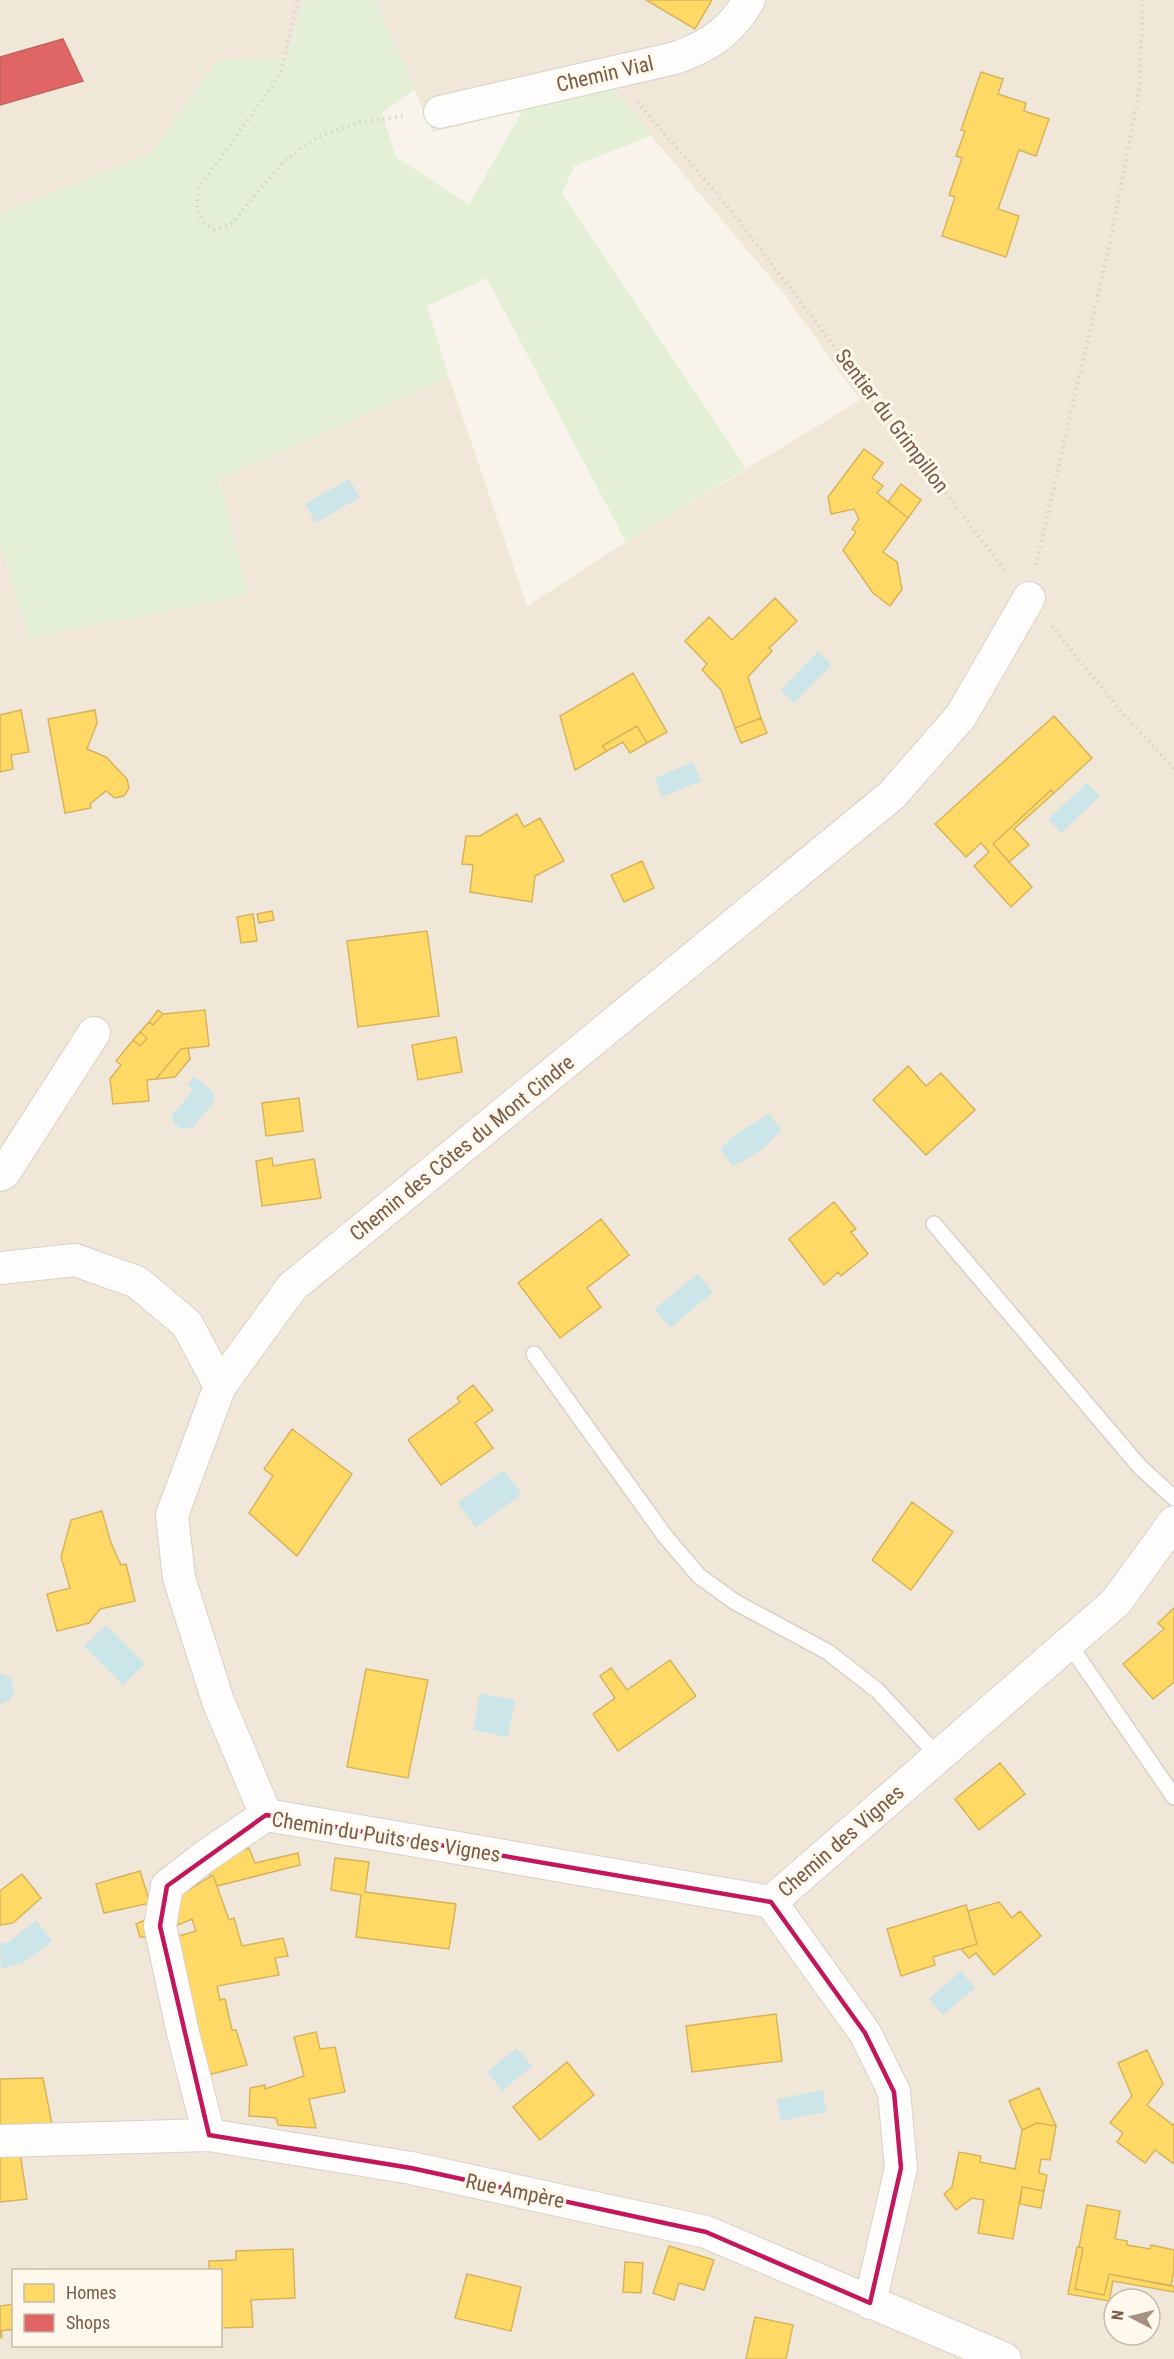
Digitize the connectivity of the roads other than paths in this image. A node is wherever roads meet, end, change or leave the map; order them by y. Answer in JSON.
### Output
{"nodes":[{"id":1,"x":749,"y":0,"type":"edge"},
{"id":2,"x":440,"y":112,"type":"road end"},
{"id":3,"x":1029,"y":598,"type":"road end"},
{"id":4,"x":94,"y":1034,"type":"dead end"},
{"id":5,"x":0,"y":1175,"type":"edge"},
{"id":6,"x":934,"y":1224,"type":"dead end"},
{"id":7,"x":0,"y":1268,"type":"edge"},
{"id":8,"x":534,"y":1354,"type":"dead end"},
{"id":9,"x":220,"y":1386,"type":"junction"},
{"id":10,"x":1174,"y":1497,"type":"edge"},
{"id":11,"x":1174,"y":1522,"type":"edge"},
{"id":12,"x":1069,"y":1644,"type":"junction"},
{"id":13,"x":938,"y":1756,"type":"junction"},
{"id":14,"x":1174,"y":1797,"type":"edge"},
{"id":15,"x":266,"y":1815,"type":"junction"},
{"id":16,"x":771,"y":1902,"type":"junction"},
{"id":17,"x":209,"y":2135,"type":"junction"},
{"id":18,"x":0,"y":2141,"type":"edge"},
{"id":19,"x":870,"y":2302,"type":"junction"},
{"id":20,"x":1005,"y":2359,"type":"edge"}],
"edges":[{"from":1,"to":2,"type":"street","name":"Chemin Vial"},
{"from":3,"to":9,"type":"street","name":"Chemin des Côtes du Mont Cindre"},
{"from":4,"to":5,"type":"street"},
{"from":6,"to":10,"type":"lane"},
{"from":7,"to":9,"type":"street"},
{"from":8,"to":13,"type":"lane"},
{"from":9,"to":15,"type":"street","name":"Chemin des Côtes du Mont Cindre"},
{"from":11,"to":12,"type":"street","name":"Chemin des Vignes"},
{"from":12,"to":13,"type":"street","name":"Chemin des Vignes"},
{"from":12,"to":14,"type":"lane"},
{"from":13,"to":16,"type":"street","name":"Chemin des Vignes"},
{"from":15,"to":16,"type":"street","name":"Chemin du Puits des Vignes"},
{"from":15,"to":17,"type":"street","name":"Chemin du Puits des Vignes"},
{"from":16,"to":19,"type":"street","name":"Chemin des Vignes"},
{"from":17,"to":18,"type":"street","name":"Rue Ampère"},
{"from":17,"to":19,"type":"street","name":"Rue Ampère"},
{"from":19,"to":20,"type":"street","name":"Rue Ampère"}]}
